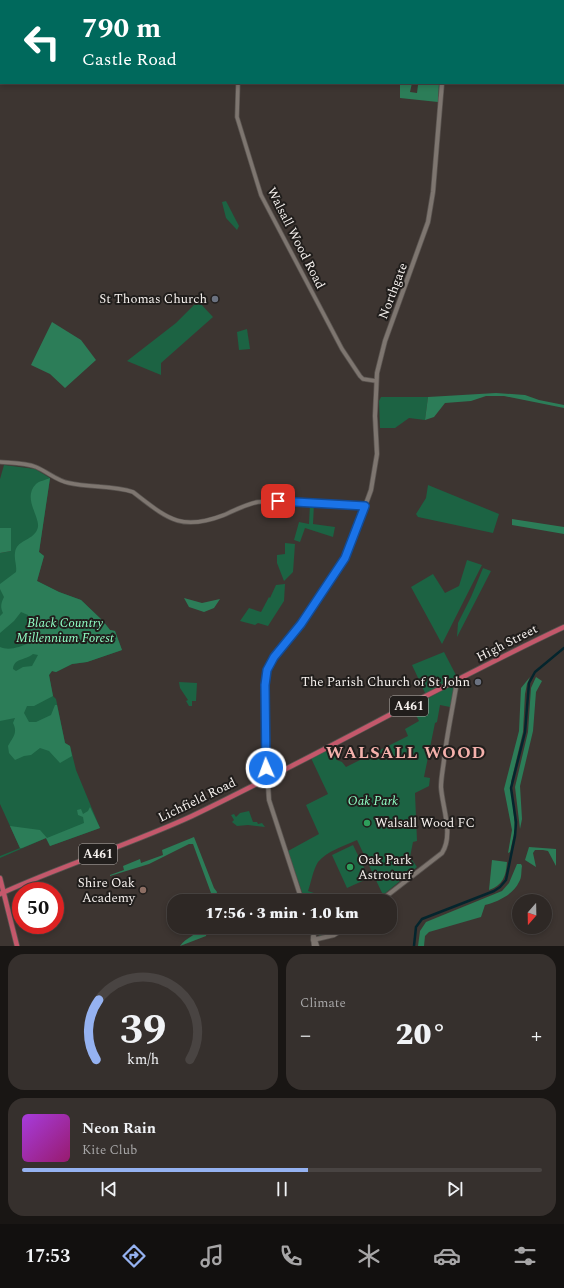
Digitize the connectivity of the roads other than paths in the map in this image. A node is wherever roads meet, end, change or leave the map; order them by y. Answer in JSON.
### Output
{"nodes":[{"id":1,"x":238,"y":84,"type":"edge"},
{"id":2,"x":442,"y":84,"type":"edge"},
{"id":3,"x":376,"y":381,"type":"junction"},
{"id":4,"x":0,"y":462,"type":"edge"},
{"id":5,"x":365,"y":506,"type":"junction"},
{"id":6,"x":564,"y":627,"type":"edge"},
{"id":7,"x":459,"y":680,"type":"junction"},
{"id":8,"x":266,"y":763,"type":"junction"},
{"id":9,"x":281,"y":771,"type":"junction"},
{"id":10,"x":266,"y":778,"type":"junction"},
{"id":11,"x":0,"y":878,"type":"edge"},
{"id":12,"x":2,"y":893,"type":"edge"},
{"id":13,"x":300,"y":894,"type":"edge"},
{"id":14,"x":389,"y":894,"type":"edge"},
{"id":15,"x":313,"y":934,"type":"edge"},
{"id":16,"x":336,"y":934,"type":"edge"},
{"id":17,"x":314,"y":939,"type":"junction"},
{"id":18,"x":16,"y":946,"type":"edge"},
{"id":19,"x":314,"y":946,"type":"edge"},
{"id":20,"x":317,"y":946,"type":"edge"}],
"edges":[{"from":1,"to":3,"type":"street","name":"Walsall Wood Road"},
{"from":2,"to":3,"type":"main road","name":"Northgate"},
{"from":3,"to":5,"type":"main road","name":"Northgate"},
{"from":4,"to":5,"type":"street"},
{"from":5,"to":8,"type":"main road","name":"Northgate"},
{"from":6,"to":7,"type":"highway","name":"High Street","number":"A461"},
{"from":7,"to":9,"type":"highway","name":"Lichfield Road","number":"A461"},
{"from":7,"to":14,"type":"main road"},
{"from":8,"to":9,"type":"highway"},
{"from":8,"to":10,"type":"main road","name":"Northgate"},
{"from":9,"to":10,"type":"highway","name":"Lichfield Road","number":"A461"},
{"from":10,"to":12,"type":"highway","name":"Lichfield Road","number":"A461"},
{"from":10,"to":13,"type":"main road","name":"Northgate"},
{"from":11,"to":12,"type":"highway"},
{"from":12,"to":18,"type":"highway"},
{"from":15,"to":17,"type":"main road"},
{"from":16,"to":17,"type":"main road"},
{"from":17,"to":19,"type":"main road"},
{"from":17,"to":20,"type":"main road"}]}
